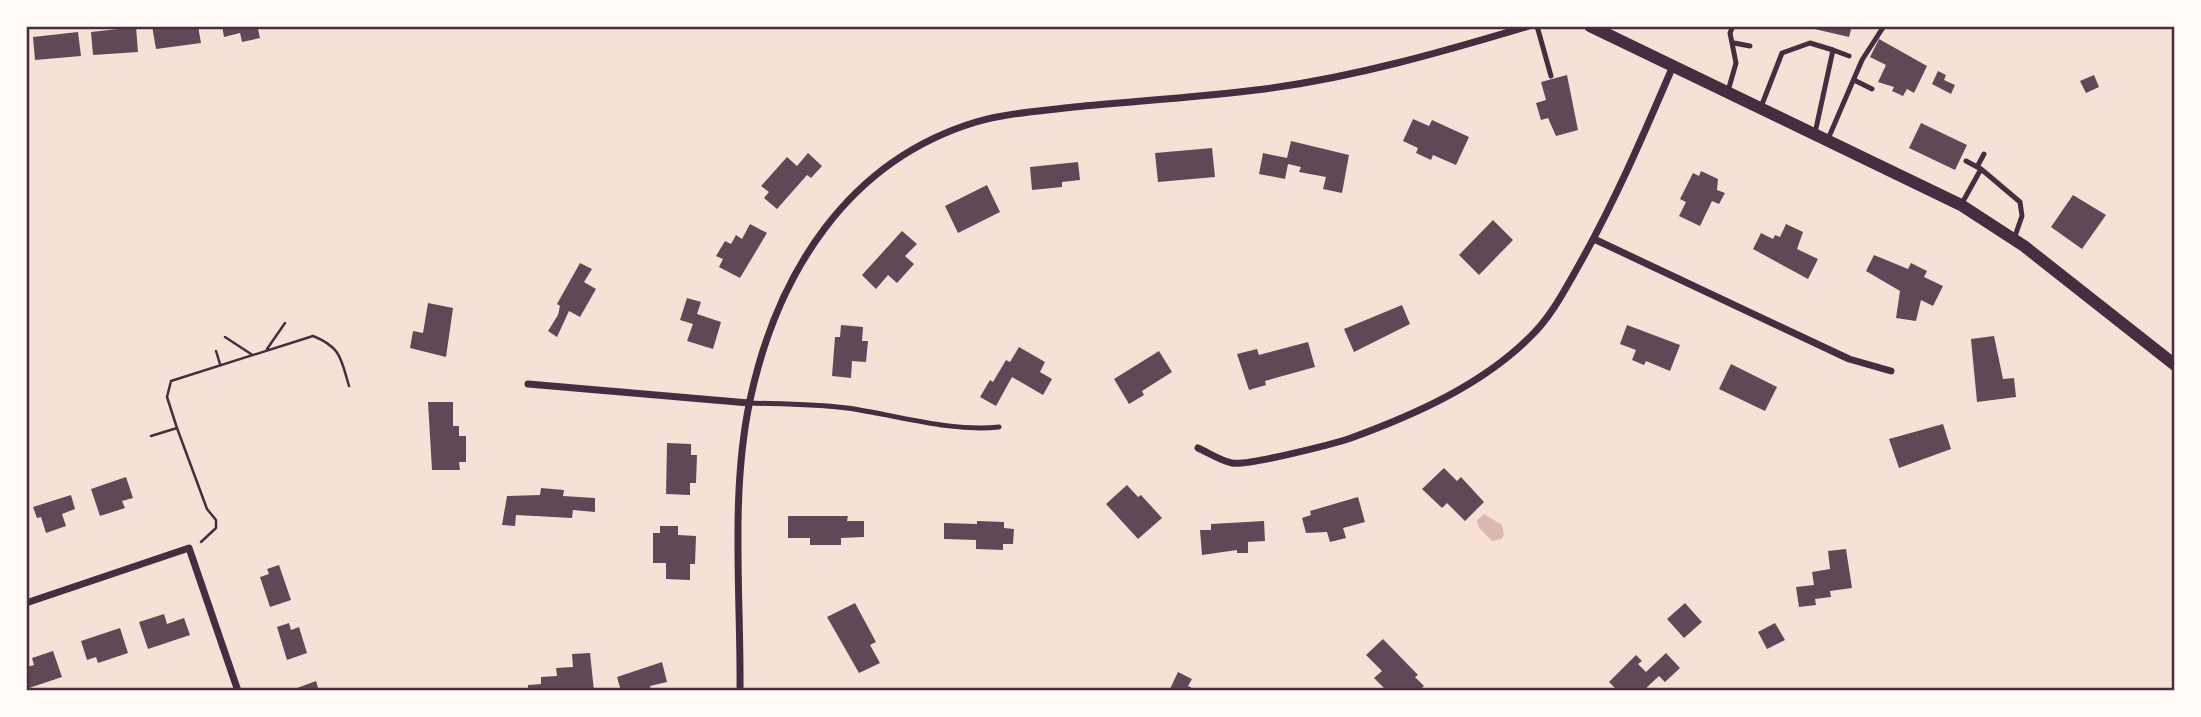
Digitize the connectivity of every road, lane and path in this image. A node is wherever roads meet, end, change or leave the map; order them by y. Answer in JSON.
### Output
{"nodes":[{"id":1,"x":1529,"y":26,"type":"edge"},
{"id":2,"x":1537,"y":26,"type":"edge"},
{"id":3,"x":1590,"y":26,"type":"edge"},
{"id":4,"x":1732,"y":26,"type":"edge"},
{"id":5,"x":1884,"y":26,"type":"edge"},
{"id":6,"x":1734,"y":43,"type":"junction"},
{"id":7,"x":1750,"y":46,"type":"dead end"},
{"id":8,"x":1833,"y":50,"type":"junction"},
{"id":9,"x":1849,"y":56,"type":"dead end"},
{"id":10,"x":1673,"y":66,"type":"junction"},
{"id":11,"x":1551,"y":76,"type":"dead end"},
{"id":12,"x":1856,"y":81,"type":"junction"},
{"id":13,"x":1872,"y":89,"type":"dead end"},
{"id":14,"x":1728,"y":91,"type":"junction"},
{"id":15,"x":1760,"y":107,"type":"junction"},
{"id":16,"x":1815,"y":133,"type":"junction"},
{"id":17,"x":1828,"y":139,"type":"junction"},
{"id":18,"x":1984,"y":154,"type":"dead end"},
{"id":19,"x":1966,"y":161,"type":"dead end"},
{"id":20,"x":1979,"y":168,"type":"junction"},
{"id":21,"x":1961,"y":205,"type":"junction"},
{"id":22,"x":1594,"y":239,"type":"junction"},
{"id":23,"x":2014,"y":239,"type":"junction"},
{"id":24,"x":285,"y":323,"type":"dead end"},
{"id":25,"x":225,"y":337,"type":"dead end"},
{"id":26,"x":267,"y":349,"type":"junction"},
{"id":27,"x":216,"y":351,"type":"dead end"},
{"id":28,"x":251,"y":354,"type":"junction"},
{"id":29,"x":219,"y":364,"type":"junction"},
{"id":30,"x":2175,"y":365,"type":"edge"},
{"id":31,"x":1891,"y":371,"type":"dead end"},
{"id":32,"x":528,"y":384,"type":"dead end"},
{"id":33,"x":349,"y":386,"type":"dead end"},
{"id":34,"x":749,"y":403,"type":"junction"},
{"id":35,"x":999,"y":427,"type":"dead end"},
{"id":36,"x":177,"y":428,"type":"junction"},
{"id":37,"x":151,"y":436,"type":"dead end"},
{"id":38,"x":1198,"y":448,"type":"dead end"},
{"id":39,"x":189,"y":548,"type":"junction"},
{"id":40,"x":26,"y":603,"type":"edge"},
{"id":41,"x":238,"y":691,"type":"edge"},
{"id":42,"x":740,"y":691,"type":"edge"}],
"edges":[{"from":1,"to":34,"type":"street"},
{"from":2,"to":11,"type":"lane"},
{"from":3,"to":10,"type":"street"},
{"from":4,"to":6,"type":"lane"},
{"from":5,"to":12,"type":"lane"},
{"from":6,"to":7,"type":"lane"},
{"from":6,"to":14,"type":"lane"},
{"from":8,"to":9,"type":"lane"},
{"from":8,"to":15,"type":"lane"},
{"from":8,"to":16,"type":"lane"},
{"from":10,"to":14,"type":"street"},
{"from":10,"to":22,"type":"street"},
{"from":12,"to":13,"type":"lane"},
{"from":12,"to":17,"type":"lane"},
{"from":14,"to":15,"type":"street"},
{"from":15,"to":16,"type":"street"},
{"from":16,"to":17,"type":"street"},
{"from":17,"to":21,"type":"street"},
{"from":18,"to":20,"type":"lane"},
{"from":19,"to":20,"type":"lane"},
{"from":20,"to":21,"type":"lane"},
{"from":20,"to":23,"type":"lane"},
{"from":21,"to":23,"type":"street"},
{"from":22,"to":31,"type":"street"},
{"from":22,"to":38,"type":"street"},
{"from":23,"to":30,"type":"street"},
{"from":24,"to":26,"type":"path"},
{"from":25,"to":28,"type":"path"},
{"from":26,"to":28,"type":"path"},
{"from":26,"to":33,"type":"path"},
{"from":27,"to":29,"type":"path"},
{"from":28,"to":29,"type":"path"},
{"from":29,"to":36,"type":"path"},
{"from":32,"to":34,"type":"street"},
{"from":34,"to":35,"type":"lane"},
{"from":34,"to":42,"type":"street"},
{"from":36,"to":37,"type":"path"},
{"from":36,"to":39,"type":"path"},
{"from":39,"to":40,"type":"street"},
{"from":39,"to":41,"type":"street"}]}
